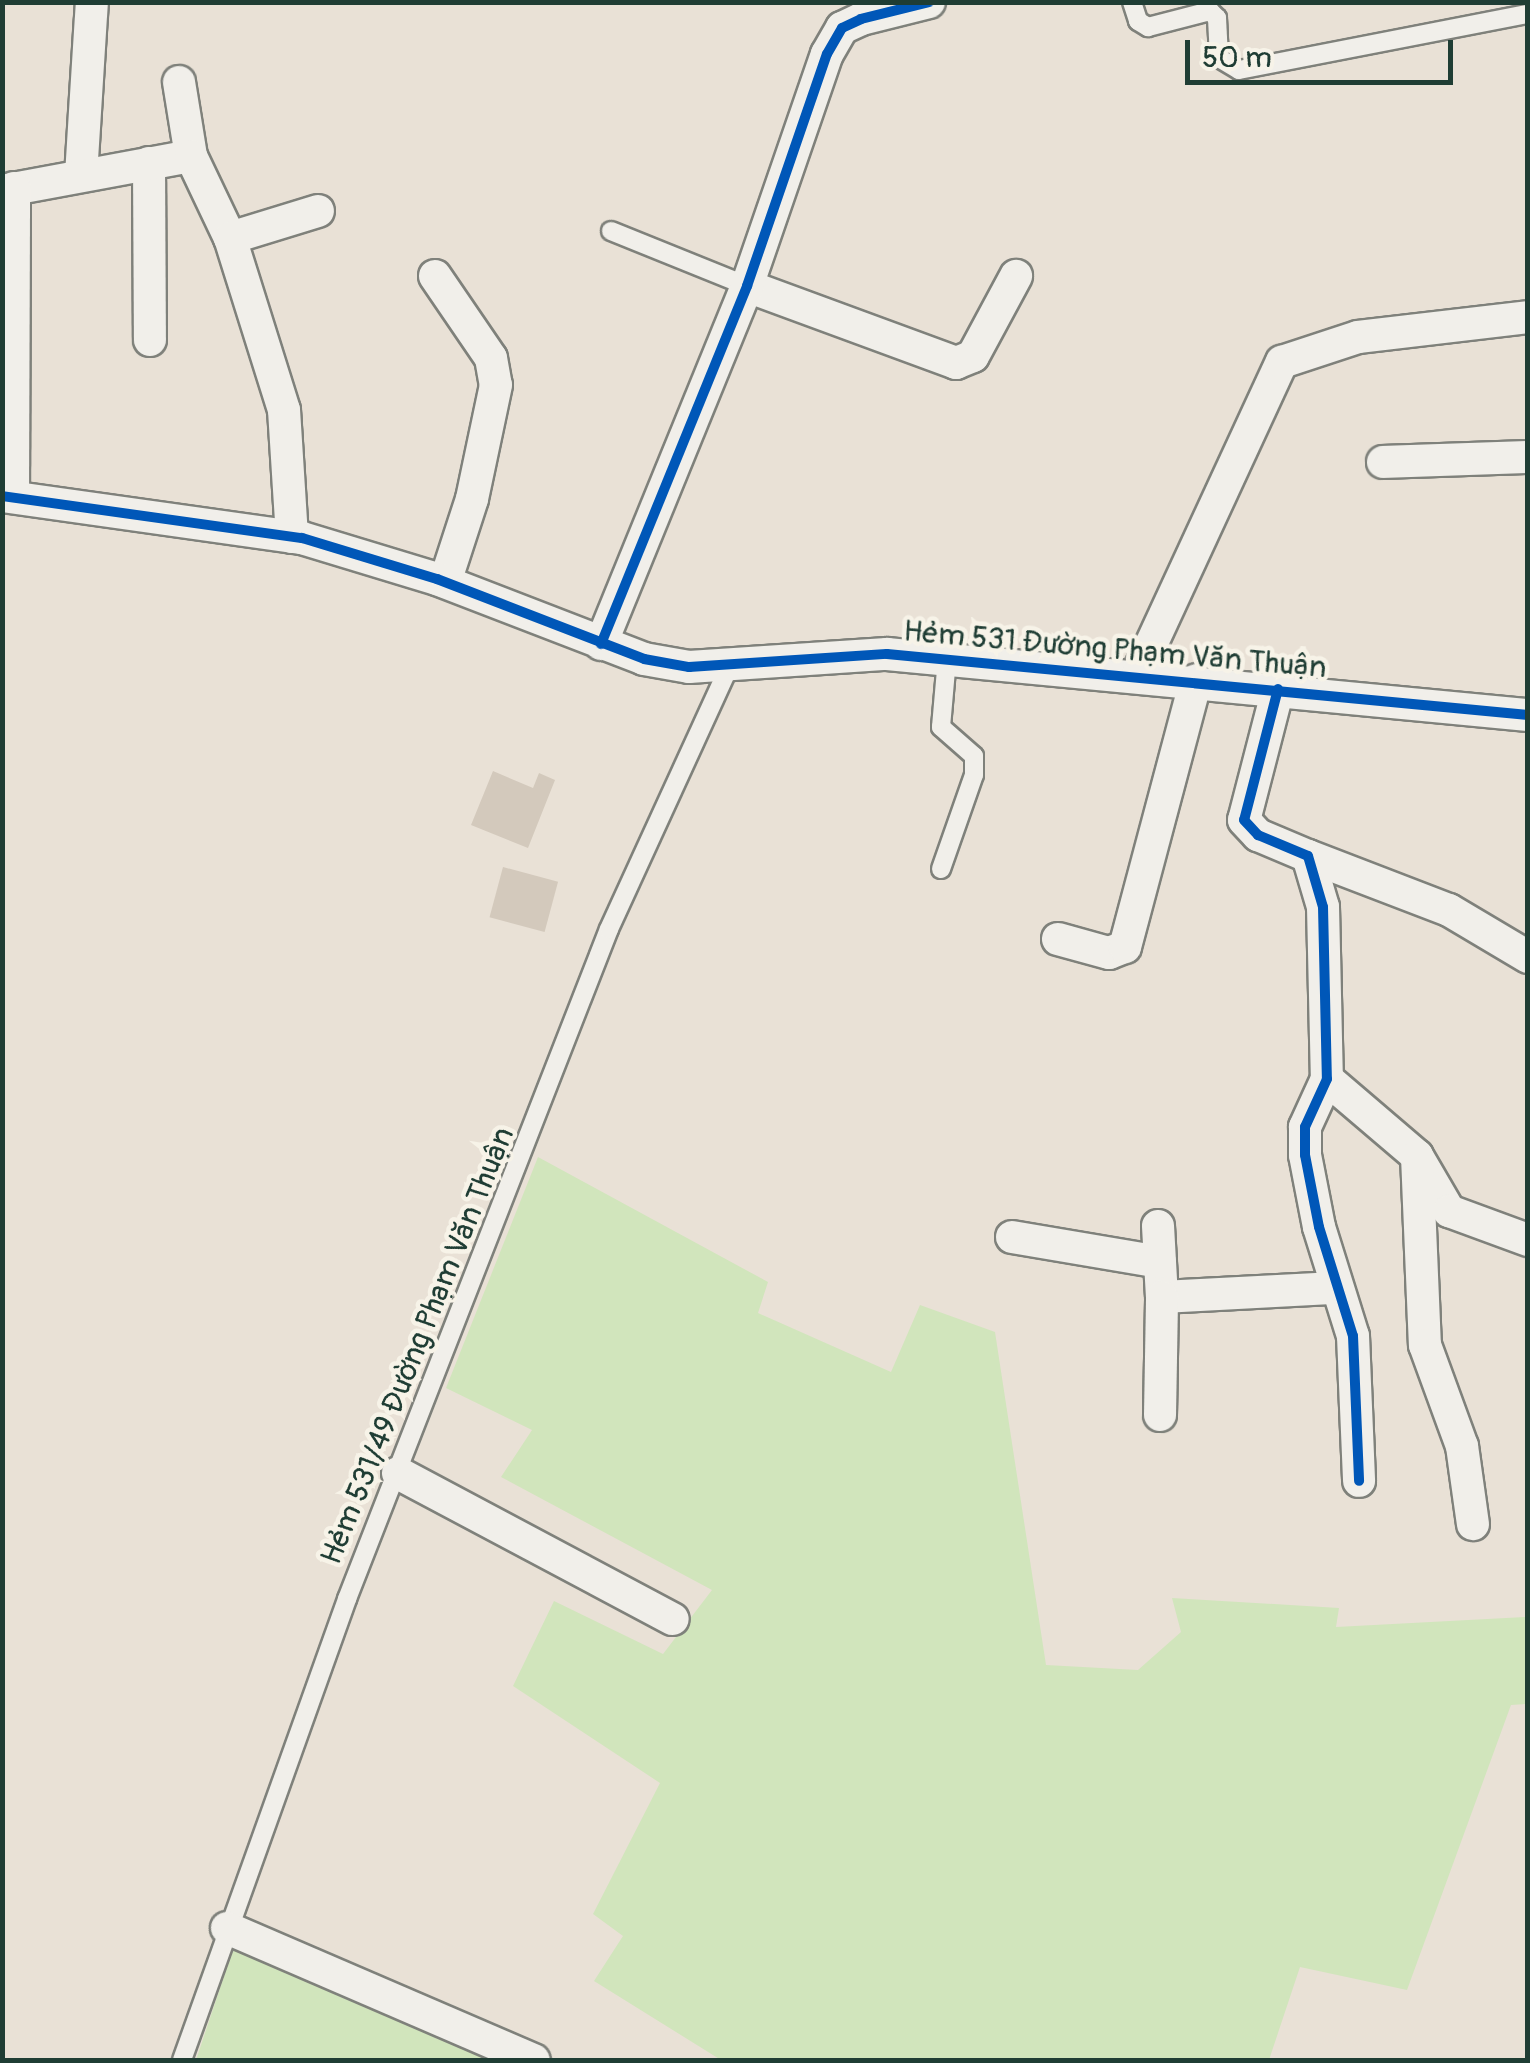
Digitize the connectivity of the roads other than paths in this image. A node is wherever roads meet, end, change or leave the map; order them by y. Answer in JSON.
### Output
{"nodes":[{"id":1,"x":92,"y":2,"type":"edge"},
{"id":2,"x":930,"y":2,"type":"edge"},
{"id":3,"x":1132,"y":2,"type":"edge"},
{"id":4,"x":1528,"y":14,"type":"edge"},
{"id":5,"x":179,"y":82,"type":"dead end"},
{"id":6,"x":192,"y":156,"type":"junction"},
{"id":7,"x":149,"y":163,"type":"junction"},
{"id":8,"x":81,"y":174,"type":"junction"},
{"id":9,"x":8,"y":190,"type":"edge"},
{"id":10,"x":318,"y":211,"type":"dead end"},
{"id":11,"x":611,"y":231,"type":"dead end"},
{"id":12,"x":230,"y":238,"type":"junction"},
{"id":13,"x":435,"y":276,"type":"dead end"},
{"id":14,"x":1016,"y":276,"type":"dead end"},
{"id":15,"x":747,"y":286,"type":"junction"},
{"id":16,"x":1528,"y":317,"type":"edge"},
{"id":17,"x":8,"y":329,"type":"edge"},
{"id":18,"x":150,"y":340,"type":"dead end"},
{"id":19,"x":1528,"y":457,"type":"edge"},
{"id":20,"x":1383,"y":462,"type":"dead end"},
{"id":21,"x":8,"y":497,"type":"edge"},
{"id":22,"x":292,"y":536,"type":"junction"},
{"id":23,"x":445,"y":582,"type":"junction"},
{"id":24,"x":601,"y":644,"type":"junction"},
{"id":25,"x":947,"y":659,"type":"junction"},
{"id":26,"x":731,"y":662,"type":"junction"},
{"id":27,"x":1138,"y":673,"type":"junction"},
{"id":28,"x":1196,"y":680,"type":"junction"},
{"id":29,"x":1278,"y":689,"type":"junction"},
{"id":30,"x":1528,"y":715,"type":"edge"},
{"id":31,"x":1308,"y":856,"type":"junction"},
{"id":32,"x":941,"y":869,"type":"dead end"},
{"id":33,"x":1058,"y":939,"type":"dead end"},
{"id":34,"x":1528,"y":958,"type":"edge"},
{"id":35,"x":1327,"y":1080,"type":"junction"},
{"id":36,"x":1417,"y":1156,"type":"junction"},
{"id":37,"x":1158,"y":1226,"type":"dead end"},
{"id":38,"x":1012,"y":1237,"type":"dead end"},
{"id":39,"x":1528,"y":1240,"type":"edge"},
{"id":40,"x":1160,"y":1262,"type":"junction"},
{"id":41,"x":1336,"y":1288,"type":"junction"},
{"id":42,"x":1162,"y":1297,"type":"junction"},
{"id":43,"x":1160,"y":1415,"type":"dead end"},
{"id":44,"x":398,"y":1473,"type":"junction"},
{"id":45,"x":1358,"y":1481,"type":"dead end"},
{"id":46,"x":1473,"y":1524,"type":"dead end"},
{"id":47,"x":673,"y":1620,"type":"dead end"},
{"id":48,"x":227,"y":1928,"type":"junction"},
{"id":49,"x":182,"y":2060,"type":"edge"},
{"id":50,"x":534,"y":2060,"type":"edge"}],
"edges":[{"from":1,"to":8,"type":"street"},
{"from":2,"to":15,"type":"street"},
{"from":3,"to":4,"type":"lane"},
{"from":5,"to":6,"type":"street"},
{"from":6,"to":7,"type":"street"},
{"from":6,"to":12,"type":"street"},
{"from":7,"to":8,"type":"street"},
{"from":7,"to":18,"type":"street"},
{"from":8,"to":9,"type":"street"},
{"from":9,"to":17,"type":"street"},
{"from":10,"to":12,"type":"street"},
{"from":11,"to":15,"type":"lane"},
{"from":12,"to":22,"type":"street"},
{"from":13,"to":23,"type":"street"},
{"from":14,"to":15,"type":"street"},
{"from":15,"to":24,"type":"street"},
{"from":16,"to":27,"type":"street"},
{"from":17,"to":21,"type":"street"},
{"from":19,"to":20,"type":"street"},
{"from":21,"to":22,"type":"street","name":"Hẻm 531 Đường Phạm Văn Thuận"},
{"from":22,"to":23,"type":"street","name":"Hẻm 531 Đường Phạm Văn Thuận"},
{"from":23,"to":24,"type":"street","name":"Hẻm 531 Đường Phạm Văn Thuận"},
{"from":24,"to":26,"type":"street","name":"Hẻm 531 Đường Phạm Văn Thuận"},
{"from":25,"to":26,"type":"street","name":"Hẻm 531 Đường Phạm Văn Thuận"},
{"from":25,"to":27,"type":"street","name":"Hẻm 531 Đường Phạm Văn Thuận"},
{"from":25,"to":32,"type":"lane"},
{"from":26,"to":44,"type":"lane","name":"Hẻm 531/49 Đường Phạm Văn Thuận"},
{"from":27,"to":28,"type":"street","name":"Hẻm 531 Đường Phạm Văn Thuận"},
{"from":28,"to":29,"type":"street","name":"Hẻm 531 Đường Phạm Văn Thuận"},
{"from":28,"to":33,"type":"street"},
{"from":29,"to":30,"type":"street","name":"Hẻm 531 Đường Phạm Văn Thuận"},
{"from":29,"to":31,"type":"street"},
{"from":31,"to":34,"type":"street"},
{"from":31,"to":35,"type":"street"},
{"from":35,"to":36,"type":"street"},
{"from":35,"to":41,"type":"street"},
{"from":36,"to":39,"type":"street"},
{"from":36,"to":46,"type":"street"},
{"from":37,"to":40,"type":"street"},
{"from":38,"to":40,"type":"street"},
{"from":40,"to":42,"type":"street"},
{"from":41,"to":42,"type":"street"},
{"from":41,"to":45,"type":"street"},
{"from":42,"to":43,"type":"street"},
{"from":44,"to":47,"type":"street"},
{"from":44,"to":48,"type":"lane","name":"Hẻm 531/49 Đường Phạm Văn Thuận"},
{"from":48,"to":49,"type":"lane","name":"Hẻm 531/49 Đường Phạm Văn Thuận"},
{"from":48,"to":50,"type":"street"}]}
